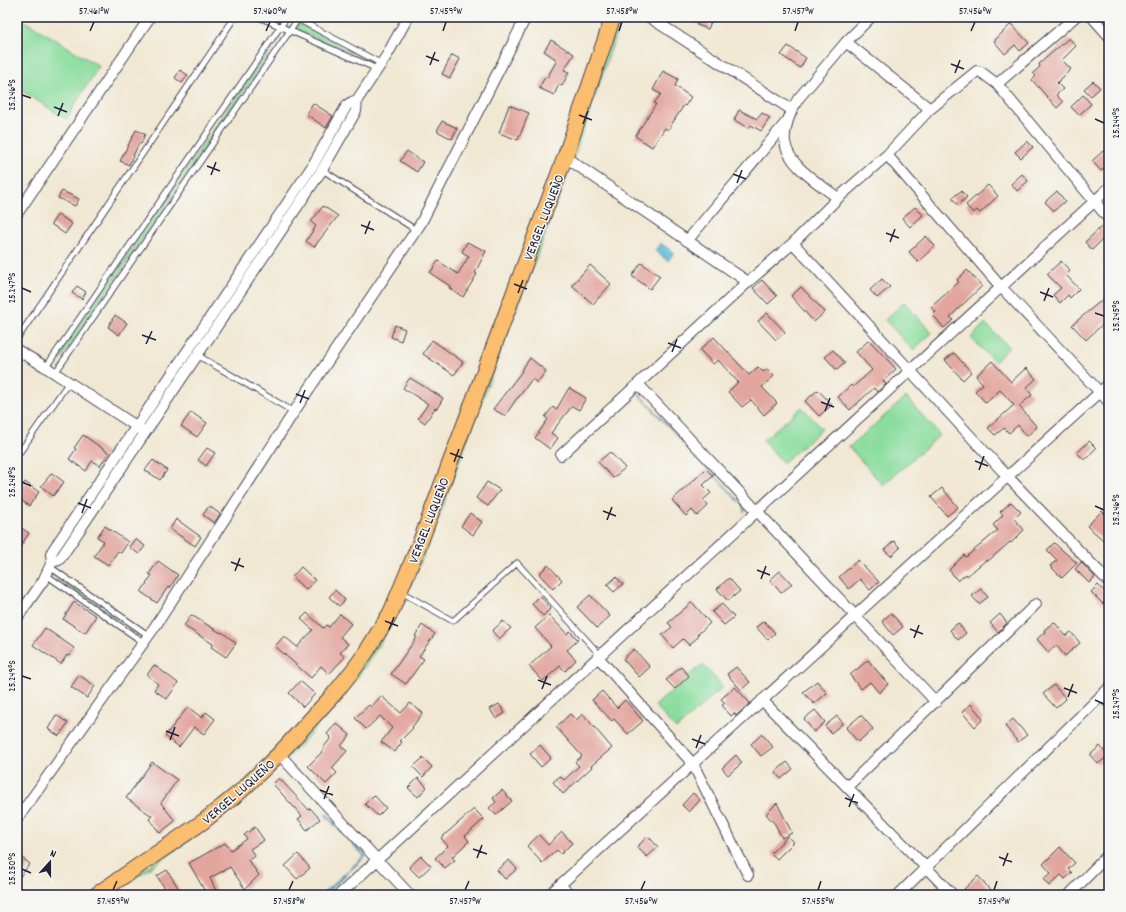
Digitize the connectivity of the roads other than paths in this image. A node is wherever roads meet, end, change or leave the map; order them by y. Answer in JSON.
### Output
{"nodes":[{"id":1,"x":150,"y":17,"type":"edge"},
{"id":2,"x":236,"y":17,"type":"edge"},
{"id":3,"x":260,"y":17,"type":"edge"},
{"id":4,"x":287,"y":17,"type":"edge"},
{"id":5,"x":408,"y":17,"type":"edge"},
{"id":6,"x":526,"y":17,"type":"edge"},
{"id":7,"x":614,"y":17,"type":"edge"},
{"id":8,"x":649,"y":17,"type":"edge"},
{"id":9,"x":871,"y":17,"type":"edge"},
{"id":10,"x":1075,"y":17,"type":"edge"},
{"id":11,"x":1092,"y":17,"type":"edge"},
{"id":12,"x":296,"y":18,"type":"edge"},
{"id":13,"x":280,"y":26,"type":"junction"},
{"id":14,"x":290,"y":30,"type":"junction"},
{"id":15,"x":1109,"y":36,"type":"edge"},
{"id":16,"x":846,"y":42,"type":"junction"},
{"id":17,"x":380,"y":66,"type":"junction"},
{"id":18,"x":998,"y":84,"type":"junction"},
{"id":19,"x":930,"y":109,"type":"junction"},
{"id":20,"x":792,"y":110,"type":"junction"},
{"id":21,"x":788,"y":120,"type":"junction"},
{"id":22,"x":887,"y":155,"type":"junction"},
{"id":23,"x":565,"y":157,"type":"junction"},
{"id":24,"x":318,"y":167,"type":"junction"},
{"id":25,"x":1109,"y":188,"type":"edge"},
{"id":26,"x":838,"y":198,"type":"junction"},
{"id":27,"x":1094,"y":202,"type":"junction"},
{"id":28,"x":17,"y":214,"type":"edge"},
{"id":29,"x":1109,"y":219,"type":"edge"},
{"id":30,"x":416,"y":230,"type":"junction"},
{"id":31,"x":687,"y":241,"type":"junction"},
{"id":32,"x":793,"y":243,"type":"junction"},
{"id":33,"x":748,"y":282,"type":"junction"},
{"id":34,"x":1001,"y":287,"type":"junction"},
{"id":35,"x":17,"y":339,"type":"edge"},
{"id":36,"x":17,"y":350,"type":"edge"},
{"id":37,"x":188,"y":350,"type":"junction"},
{"id":38,"x":198,"y":355,"type":"junction"},
{"id":39,"x":46,"y":367,"type":"junction"},
{"id":40,"x":910,"y":370,"type":"junction"},
{"id":41,"x":55,"y":373,"type":"junction"},
{"id":42,"x":69,"y":382,"type":"junction"},
{"id":43,"x":638,"y":384,"type":"junction"},
{"id":44,"x":1109,"y":384,"type":"edge"},
{"id":45,"x":1100,"y":392,"type":"junction"},
{"id":46,"x":1109,"y":402,"type":"edge"},
{"id":47,"x":294,"y":412,"type":"junction"},
{"id":48,"x":136,"y":426,"type":"junction"},
{"id":49,"x":145,"y":432,"type":"junction"},
{"id":50,"x":560,"y":455,"type":"dead end"},
{"id":51,"x":17,"y":456,"type":"edge"},
{"id":52,"x":1007,"y":476,"type":"junction"},
{"id":53,"x":757,"y":511,"type":"junction"},
{"id":54,"x":49,"y":568,"type":"junction"},
{"id":55,"x":1109,"y":582,"type":"edge"},
{"id":56,"x":400,"y":591,"type":"junction"},
{"id":57,"x":1036,"y":604,"type":"dead end"},
{"id":58,"x":854,"y":615,"type":"junction"},
{"id":59,"x":17,"y":618,"type":"edge"},
{"id":60,"x":146,"y":639,"type":"junction"},
{"id":61,"x":599,"y":656,"type":"junction"},
{"id":62,"x":1109,"y":688,"type":"edge"},
{"id":63,"x":1101,"y":695,"type":"junction"},
{"id":64,"x":762,"y":700,"type":"junction"},
{"id":65,"x":936,"y":702,"type":"junction"},
{"id":66,"x":1109,"y":703,"type":"edge"},
{"id":67,"x":279,"y":754,"type":"junction"},
{"id":68,"x":693,"y":764,"type":"junction"},
{"id":69,"x":847,"y":787,"type":"junction"},
{"id":70,"x":17,"y":819,"type":"edge"},
{"id":71,"x":1109,"y":854,"type":"edge"},
{"id":72,"x":378,"y":860,"type":"junction"},
{"id":73,"x":927,"y":868,"type":"junction"},
{"id":74,"x":748,"y":875,"type":"dead end"},
{"id":75,"x":562,"y":883,"type":"junction"},
{"id":76,"x":96,"y":895,"type":"edge"},
{"id":77,"x":339,"y":895,"type":"edge"},
{"id":78,"x":410,"y":895,"type":"edge"},
{"id":79,"x":549,"y":895,"type":"edge"},
{"id":80,"x":573,"y":895,"type":"edge"},
{"id":81,"x":898,"y":895,"type":"edge"},
{"id":82,"x":953,"y":895,"type":"edge"},
{"id":83,"x":1069,"y":895,"type":"edge"}],
"edges":[{"from":1,"to":28,"type":"street"},
{"from":2,"to":35,"type":"lane"},
{"from":3,"to":13,"type":"lane"},
{"from":4,"to":13,"type":"lane"},
{"from":5,"to":17,"type":"street"},
{"from":6,"to":30,"type":"street"},
{"from":7,"to":23,"type":"main road","name":"VERGEL LUQUEÑO"},
{"from":8,"to":20,"type":"street"},
{"from":9,"to":16,"type":"street"},
{"from":10,"to":18,"type":"street"},
{"from":11,"to":15,"type":"street"},
{"from":12,"to":14,"type":"lane"},
{"from":12,"to":17,"type":"lane"},
{"from":13,"to":14,"type":"lane"},
{"from":13,"to":39,"type":"lane"},
{"from":14,"to":17,"type":"lane"},
{"from":14,"to":41,"type":"lane"},
{"from":16,"to":19,"type":"street"},
{"from":16,"to":20,"type":"street"},
{"from":17,"to":24,"type":"street"},
{"from":18,"to":19,"type":"street"},
{"from":18,"to":27,"type":"street"},
{"from":19,"to":22,"type":"street"},
{"from":20,"to":21,"type":"street"},
{"from":21,"to":26,"type":"street"},
{"from":21,"to":31,"type":"street"},
{"from":22,"to":26,"type":"street"},
{"from":22,"to":34,"type":"street"},
{"from":23,"to":31,"type":"street"},
{"from":23,"to":56,"type":"main road","name":"VERGEL LUQUEÑO"},
{"from":24,"to":30,"type":"lane"},
{"from":24,"to":37,"type":"street"},
{"from":24,"to":38,"type":"street"},
{"from":25,"to":27,"type":"street"},
{"from":26,"to":32,"type":"street"},
{"from":27,"to":29,"type":"street"},
{"from":27,"to":34,"type":"street"},
{"from":30,"to":47,"type":"street"},
{"from":31,"to":33,"type":"street"},
{"from":32,"to":33,"type":"street"},
{"from":32,"to":40,"type":"street"},
{"from":33,"to":43,"type":"street"},
{"from":34,"to":40,"type":"street"},
{"from":34,"to":45,"type":"street"},
{"from":36,"to":39,"type":"street"},
{"from":37,"to":38,"type":"lane"},
{"from":37,"to":48,"type":"street"},
{"from":38,"to":47,"type":"lane"},
{"from":38,"to":49,"type":"street"},
{"from":39,"to":41,"type":"street"},
{"from":40,"to":52,"type":"street"},
{"from":40,"to":53,"type":"street"},
{"from":41,"to":42,"type":"street"},
{"from":42,"to":48,"type":"street"},
{"from":42,"to":51,"type":"lane"},
{"from":43,"to":50,"type":"street"},
{"from":43,"to":53,"type":"street"},
{"from":44,"to":45,"type":"street"},
{"from":45,"to":46,"type":"street"},
{"from":45,"to":52,"type":"street"},
{"from":47,"to":60,"type":"street"},
{"from":48,"to":49,"type":"street"},
{"from":48,"to":54,"type":"street"},
{"from":49,"to":54,"type":"street"},
{"from":52,"to":55,"type":"street"},
{"from":52,"to":58,"type":"street"},
{"from":53,"to":58,"type":"street"},
{"from":53,"to":61,"type":"street"},
{"from":54,"to":59,"type":"street"},
{"from":54,"to":60,"type":"lane"},
{"from":54,"to":60,"type":"lane"},
{"from":56,"to":61,"type":"lane"},
{"from":56,"to":67,"type":"main road","name":"VERGEL LUQUEÑO"},
{"from":57,"to":65,"type":"street"},
{"from":58,"to":64,"type":"street"},
{"from":58,"to":65,"type":"street"},
{"from":60,"to":70,"type":"street"},
{"from":61,"to":68,"type":"street"},
{"from":61,"to":72,"type":"street"},
{"from":62,"to":63,"type":"street"},
{"from":63,"to":66,"type":"street"},
{"from":63,"to":73,"type":"street"},
{"from":64,"to":68,"type":"street"},
{"from":64,"to":69,"type":"street"},
{"from":65,"to":69,"type":"street"},
{"from":67,"to":72,"type":"street"},
{"from":67,"to":76,"type":"main road","name":"VERGEL LUQUEÑO"},
{"from":68,"to":74,"type":"street"},
{"from":68,"to":75,"type":"street"},
{"from":69,"to":73,"type":"street"},
{"from":71,"to":83,"type":"street"},
{"from":72,"to":77,"type":"street"},
{"from":72,"to":78,"type":"street"},
{"from":73,"to":81,"type":"street"},
{"from":73,"to":82,"type":"street"},
{"from":75,"to":79,"type":"street"},
{"from":75,"to":80,"type":"lane"}]}
